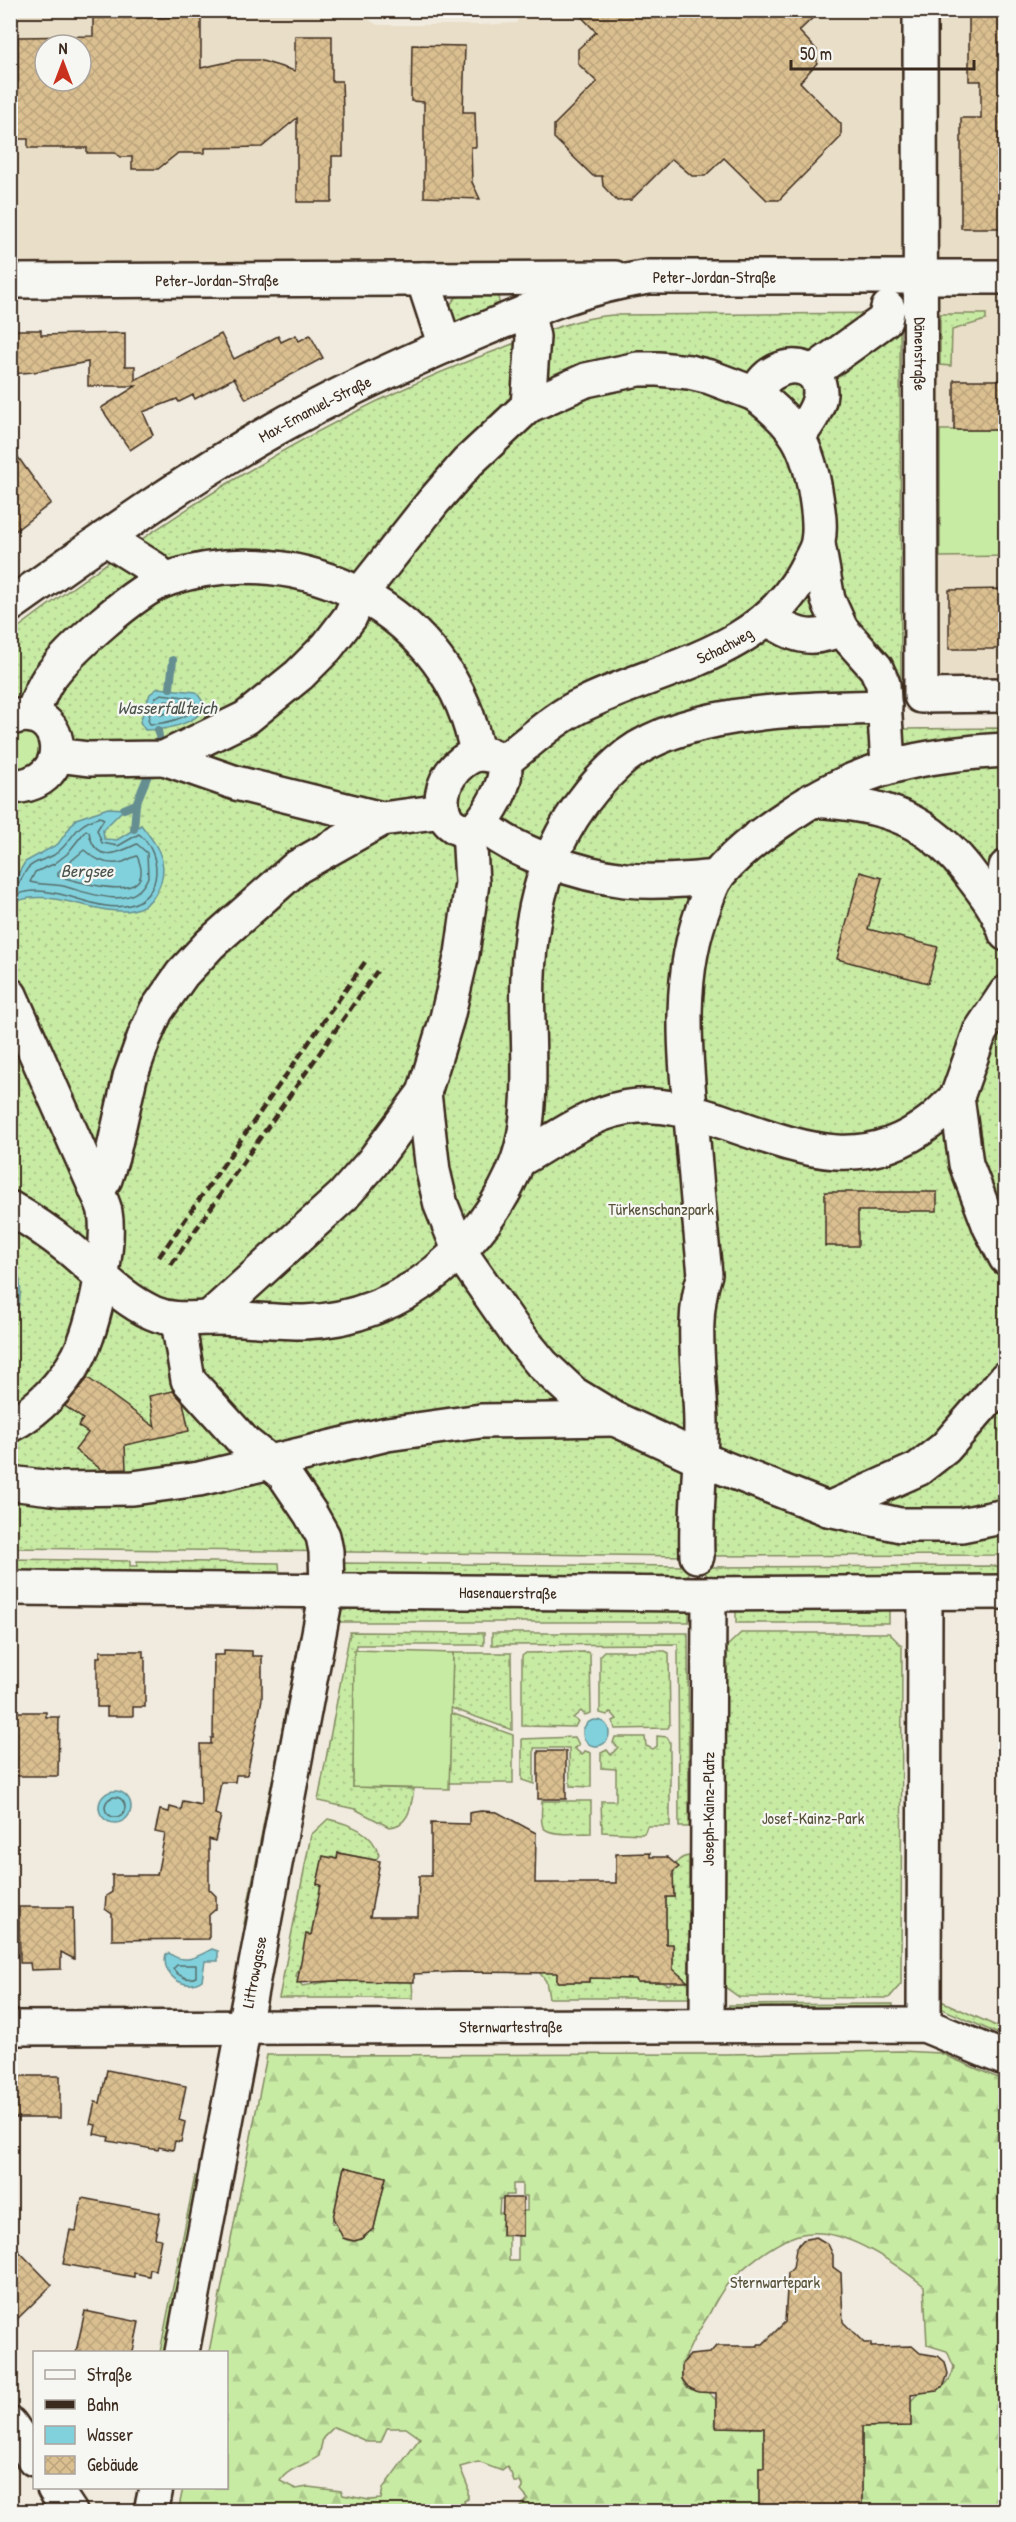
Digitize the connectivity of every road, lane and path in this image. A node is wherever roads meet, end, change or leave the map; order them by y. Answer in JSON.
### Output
{"nodes":[{"id":1,"x":920,"y":10,"type":"edge"},
{"id":2,"x":649,"y":276,"type":"junction"},
{"id":3,"x":920,"y":277,"type":"junction"},
{"id":4,"x":1005,"y":277,"type":"edge"},
{"id":5,"x":423,"y":279,"type":"junction"},
{"id":6,"x":10,"y":281,"type":"edge"},
{"id":7,"x":888,"y":308,"type":"dead end"},
{"id":8,"x":527,"y":311,"type":"junction"},
{"id":9,"x":445,"y":346,"type":"junction"},
{"id":10,"x":813,"y":372,"type":"junction"},
{"id":11,"x":755,"y":394,"type":"junction"},
{"id":12,"x":528,"y":406,"type":"junction"},
{"id":13,"x":799,"y":436,"type":"junction"},
{"id":14,"x":105,"y":538,"type":"junction"},
{"id":15,"x":818,"y":544,"type":"junction"},
{"id":16,"x":165,"y":580,"type":"junction"},
{"id":17,"x":361,"y":593,"type":"junction"},
{"id":18,"x":10,"y":605,"type":"edge"},
{"id":19,"x":767,"y":619,"type":"junction"},
{"id":20,"x":841,"y":629,"type":"junction"},
{"id":21,"x":1005,"y":695,"type":"edge"},
{"id":22,"x":885,"y":707,"type":"junction"},
{"id":23,"x":21,"y":717,"type":"edge"},
{"id":24,"x":1005,"y":750,"type":"edge"},
{"id":25,"x":57,"y":754,"type":"junction"},
{"id":26,"x":164,"y":758,"type":"junction"},
{"id":27,"x":490,"y":758,"type":"junction"},
{"id":28,"x":888,"y":765,"type":"junction"},
{"id":29,"x":10,"y":787,"type":"edge"},
{"id":30,"x":810,"y":800,"type":"junction"},
{"id":31,"x":443,"y":811,"type":"junction"},
{"id":32,"x":382,"y":819,"type":"junction"},
{"id":33,"x":475,"y":827,"type":"junction"},
{"id":34,"x":548,"y":860,"type":"junction"},
{"id":35,"x":1005,"y":867,"type":"edge"},
{"id":36,"x":717,"y":877,"type":"junction"},
{"id":37,"x":1002,"y":923,"type":"edge"},
{"id":38,"x":1005,"y":993,"type":"edge"},
{"id":39,"x":10,"y":995,"type":"edge"},
{"id":40,"x":424,"y":1093,"type":"junction"},
{"id":41,"x":957,"y":1097,"type":"junction"},
{"id":42,"x":690,"y":1111,"type":"junction"},
{"id":43,"x":519,"y":1160,"type":"junction"},
{"id":44,"x":97,"y":1191,"type":"junction"},
{"id":45,"x":10,"y":1208,"type":"edge"},
{"id":46,"x":460,"y":1252,"type":"junction"},
{"id":47,"x":1005,"y":1258,"type":"edge"},
{"id":48,"x":101,"y":1277,"type":"junction"},
{"id":49,"x":194,"y":1319,"type":"junction"},
{"id":50,"x":1005,"y":1378,"type":"edge"},
{"id":51,"x":615,"y":1419,"type":"junction"},
{"id":52,"x":10,"y":1425,"type":"edge"},
{"id":53,"x":701,"y":1459,"type":"junction"},
{"id":54,"x":269,"y":1461,"type":"junction"},
{"id":55,"x":10,"y":1483,"type":"edge"},
{"id":56,"x":828,"y":1509,"type":"junction"},
{"id":57,"x":1005,"y":1516,"type":"edge"},
{"id":58,"x":697,"y":1556,"type":"dead end"},
{"id":59,"x":10,"y":1587,"type":"edge"},
{"id":60,"x":327,"y":1591,"type":"junction"},
{"id":61,"x":1005,"y":1592,"type":"edge"},
{"id":62,"x":925,"y":1593,"type":"junction"},
{"id":63,"x":709,"y":1594,"type":"junction"},
{"id":64,"x":707,"y":2025,"type":"junction"},
{"id":65,"x":924,"y":2025,"type":"junction"},
{"id":66,"x":10,"y":2028,"type":"edge"},
{"id":67,"x":244,"y":2028,"type":"junction"},
{"id":68,"x":1005,"y":2059,"type":"edge"},
{"id":69,"x":182,"y":2351,"type":"edge"},
{"id":70,"x":10,"y":2424,"type":"edge"},
{"id":71,"x":33,"y":2458,"type":"edge"},
{"id":72,"x":55,"y":2489,"type":"edge"},
{"id":73,"x":156,"y":2489,"type":"edge"},
{"id":74,"x":70,"y":2511,"type":"edge"},
{"id":75,"x":151,"y":2511,"type":"edge"}],
"edges":[{"from":1,"to":3,"type":"street","name":"Dänenstraße"},
{"from":2,"to":3,"type":"street","name":"Peter-Jordan-Straße"},
{"from":2,"to":5,"type":"street","name":"Peter-Jordan-Straße"},
{"from":2,"to":8,"type":"street","name":"Max-Emanuel-Straße"},
{"from":3,"to":4,"type":"street","name":"Peter-Jordan-Straße"},
{"from":3,"to":21,"type":"street","name":"Dänenstraße"},
{"from":5,"to":6,"type":"street","name":"Peter-Jordan-Straße"},
{"from":5,"to":9,"type":"street"},
{"from":7,"to":10,"type":"street"},
{"from":8,"to":9,"type":"street","name":"Max-Emanuel-Straße"},
{"from":8,"to":12,"type":"street"},
{"from":9,"to":14,"type":"street","name":"Max-Emanuel-Straße"},
{"from":10,"to":11,"type":"street"},
{"from":10,"to":13,"type":"street"},
{"from":11,"to":12,"type":"street"},
{"from":11,"to":13,"type":"street"},
{"from":12,"to":17,"type":"street"},
{"from":13,"to":15,"type":"street","name":"Schachweg"},
{"from":14,"to":16,"type":"street"},
{"from":14,"to":18,"type":"street","name":"Max-Emanuel-Straße"},
{"from":15,"to":19,"type":"street","name":"Schachweg"},
{"from":15,"to":20,"type":"street"},
{"from":16,"to":17,"type":"street"},
{"from":16,"to":23,"type":"street"},
{"from":17,"to":26,"type":"street"},
{"from":17,"to":27,"type":"street"},
{"from":19,"to":20,"type":"street"},
{"from":19,"to":27,"type":"street","name":"Schachweg"},
{"from":20,"to":22,"type":"street"},
{"from":22,"to":28,"type":"street"},
{"from":22,"to":34,"type":"street"},
{"from":23,"to":25,"type":"street"},
{"from":24,"to":28,"type":"street"},
{"from":25,"to":26,"type":"street"},
{"from":25,"to":29,"type":"street"},
{"from":26,"to":32,"type":"street"},
{"from":27,"to":31,"type":"street"},
{"from":27,"to":33,"type":"street"},
{"from":28,"to":30,"type":"street"},
{"from":30,"to":36,"type":"street"},
{"from":30,"to":37,"type":"street"},
{"from":31,"to":32,"type":"street"},
{"from":31,"to":33,"type":"street"},
{"from":32,"to":44,"type":"street"},
{"from":33,"to":34,"type":"street"},
{"from":33,"to":40,"type":"street"},
{"from":34,"to":36,"type":"street"},
{"from":34,"to":43,"type":"street"},
{"from":35,"to":37,"type":"street"},
{"from":36,"to":42,"type":"street"},
{"from":38,"to":41,"type":"street"},
{"from":39,"to":44,"type":"street"},
{"from":40,"to":46,"type":"street"},
{"from":40,"to":49,"type":"street"},
{"from":41,"to":42,"type":"street"},
{"from":41,"to":47,"type":"street"},
{"from":42,"to":43,"type":"street"},
{"from":42,"to":53,"type":"street"},
{"from":43,"to":46,"type":"street"},
{"from":44,"to":48,"type":"street"},
{"from":45,"to":48,"type":"street"},
{"from":46,"to":49,"type":"street"},
{"from":46,"to":51,"type":"street"},
{"from":48,"to":49,"type":"street"},
{"from":48,"to":52,"type":"street"},
{"from":49,"to":54,"type":"street","name":"Littrowgasse"},
{"from":50,"to":56,"type":"street"},
{"from":51,"to":53,"type":"street"},
{"from":51,"to":54,"type":"street"},
{"from":53,"to":56,"type":"street"},
{"from":53,"to":58,"type":"street"},
{"from":54,"to":55,"type":"street"},
{"from":54,"to":60,"type":"street","name":"Littrowgasse"},
{"from":56,"to":57,"type":"street"},
{"from":59,"to":60,"type":"street","name":"Hasenauerstraße"},
{"from":60,"to":63,"type":"street","name":"Hasenauerstraße"},
{"from":60,"to":67,"type":"street","name":"Littrowgasse"},
{"from":61,"to":62,"type":"street","name":"Hasenauerstraße"},
{"from":62,"to":63,"type":"street","name":"Hasenauerstraße"},
{"from":62,"to":65,"type":"street"},
{"from":63,"to":64,"type":"street","name":"Joseph-Kainz-Platz"},
{"from":64,"to":65,"type":"street","name":"Sternwartestraße"},
{"from":64,"to":67,"type":"street","name":"Sternwartestraße"},
{"from":65,"to":68,"type":"street","name":"Sternwartestraße"},
{"from":66,"to":67,"type":"street","name":"Sternwartestraße"},
{"from":67,"to":69,"type":"street","name":"Littrowgasse"},
{"from":70,"to":71,"type":"street"},
{"from":72,"to":74,"type":"street"},
{"from":73,"to":75,"type":"street"}]}
